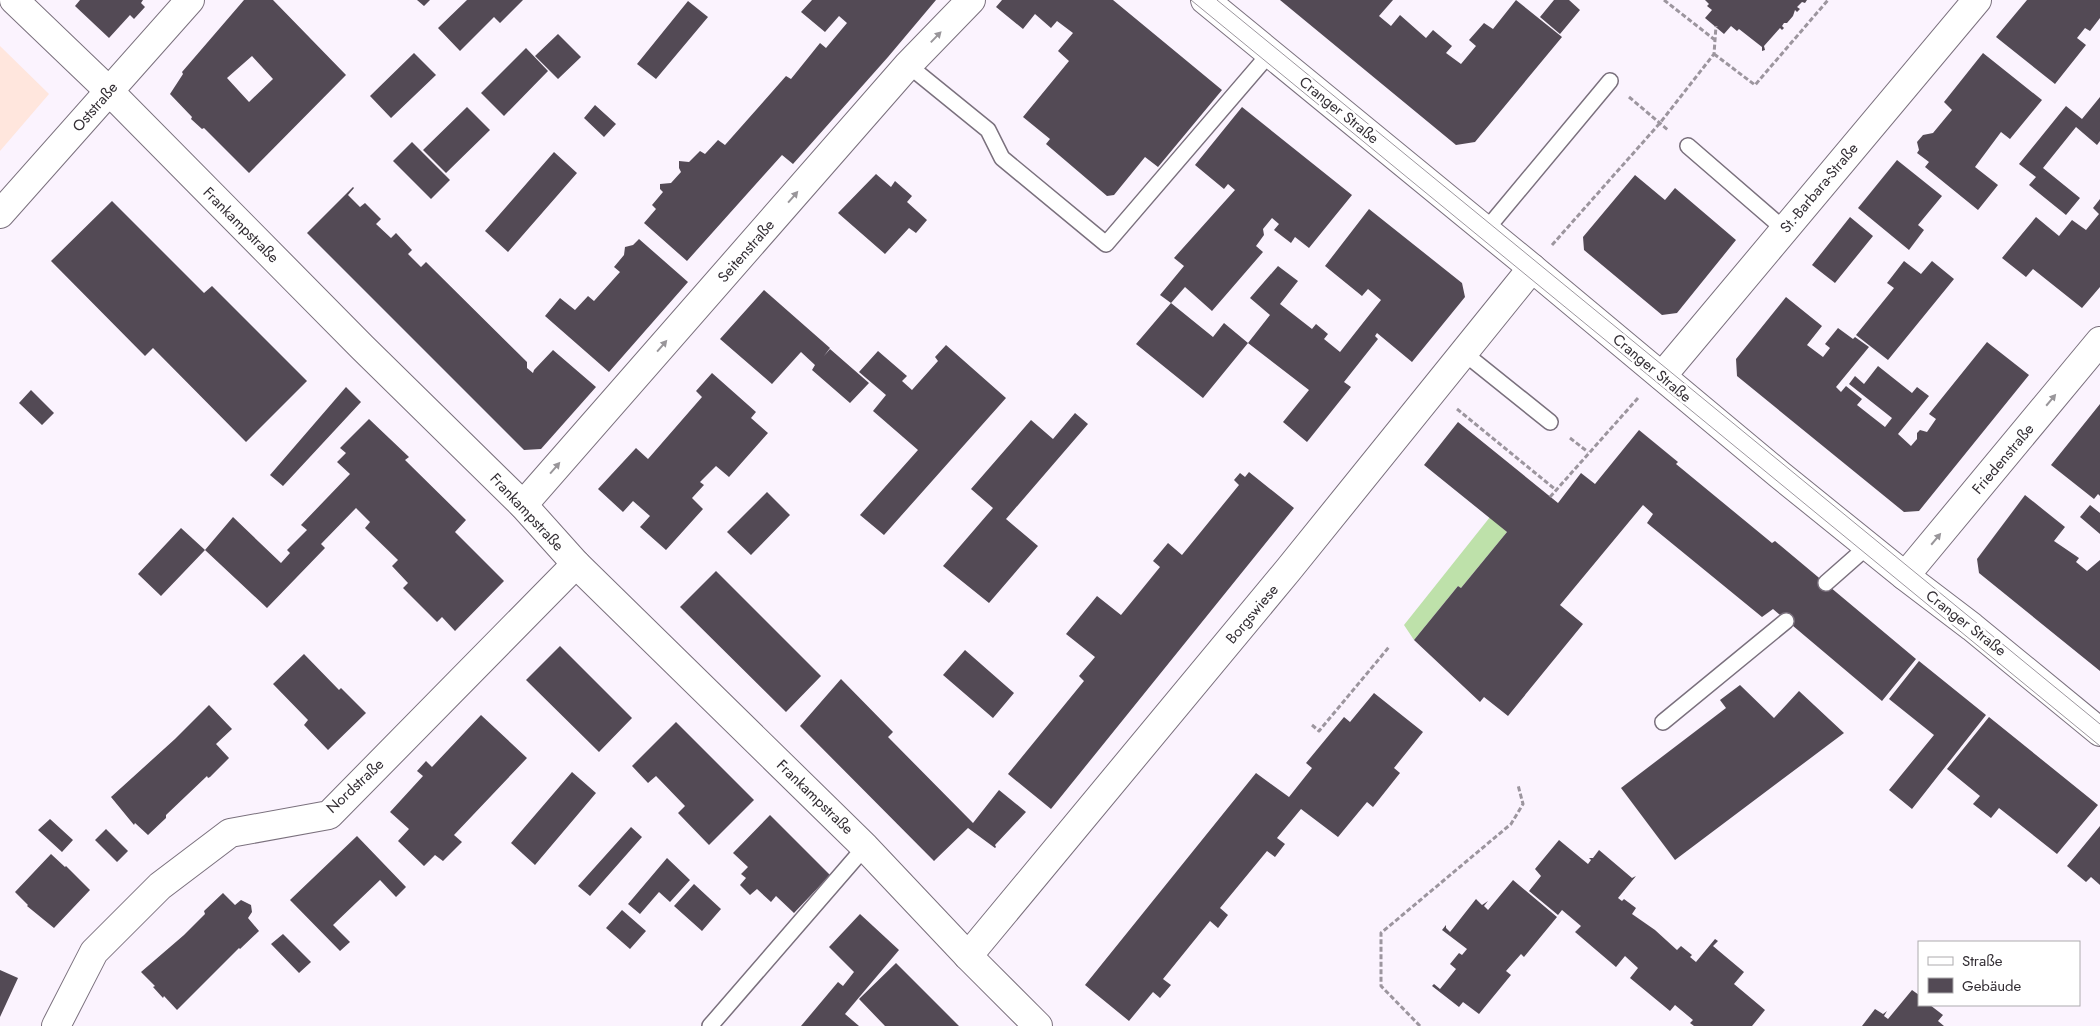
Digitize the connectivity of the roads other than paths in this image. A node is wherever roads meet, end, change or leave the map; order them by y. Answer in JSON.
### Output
{"nodes":[{"id":1,"x":14,"y":0,"type":"edge"},
{"id":2,"x":190,"y":0,"type":"edge"},
{"id":3,"x":971,"y":0,"type":"edge"},
{"id":4,"x":1205,"y":0,"type":"edge"},
{"id":5,"x":1977,"y":0,"type":"edge"},
{"id":6,"x":1270,"y":53,"type":"junction"},
{"id":7,"x":908,"y":66,"type":"junction"},
{"id":8,"x":1610,"y":81,"type":"road end"},
{"id":9,"x":109,"y":91,"type":"junction"},
{"id":10,"x":1688,"y":146,"type":"road end"},
{"id":11,"x":0,"y":214,"type":"edge"},
{"id":12,"x":1784,"y":229,"type":"junction"},
{"id":13,"x":1486,"y":231,"type":"junction"},
{"id":14,"x":1532,"y":268,"type":"junction"},
{"id":15,"x":2100,"y":341,"type":"edge"},
{"id":16,"x":1464,"y":353,"type":"junction"},
{"id":17,"x":1662,"y":376,"type":"junction"},
{"id":18,"x":1550,"y":422,"type":"dead end"},
{"id":19,"x":523,"y":505,"type":"junction"},
{"id":20,"x":1868,"y":546,"type":"junction"},
{"id":21,"x":576,"y":564,"type":"junction"},
{"id":22,"x":1905,"y":576,"type":"junction"},
{"id":23,"x":1826,"y":583,"type":"dead end"},
{"id":24,"x":1786,"y":621,"type":"dead end"},
{"id":25,"x":1663,"y":722,"type":"dead end"},
{"id":26,"x":2100,"y":732,"type":"edge"},
{"id":27,"x":865,"y":847,"type":"junction"},
{"id":28,"x":968,"y":956,"type":"junction"},
{"id":29,"x":56,"y":1026,"type":"edge"},
{"id":30,"x":710,"y":1026,"type":"edge"},
{"id":31,"x":1038,"y":1026,"type":"edge"}],
"edges":[{"from":1,"to":9,"type":"street","name":"Frankampstraße"},
{"from":2,"to":9,"type":"street","name":"Oststraße"},
{"from":7,"to":3,"type":"street","name":"Seitenstraße","one_way":true},
{"from":4,"to":6,"type":"street","name":"Cranger Straße"},
{"from":5,"to":12,"type":"street","name":"St.-Barbara-Straße"},
{"from":6,"to":7,"type":"lane"},
{"from":6,"to":13,"type":"street","name":"Cranger Straße"},
{"from":19,"to":7,"type":"street","name":"Seitenstraße","one_way":true},
{"from":8,"to":13,"type":"lane"},
{"from":9,"to":11,"type":"street","name":"Oststraße"},
{"from":9,"to":19,"type":"street","name":"Frankampstraße"},
{"from":10,"to":12,"type":"lane"},
{"from":12,"to":17,"type":"street","name":"St.-Barbara-Straße"},
{"from":13,"to":14,"type":"street","name":"Cranger Straße"},
{"from":14,"to":16,"type":"street","name":"Borgswiese"},
{"from":14,"to":17,"type":"street","name":"Cranger Straße"},
{"from":22,"to":15,"type":"street","name":"Friedenstraße","one_way":true},
{"from":16,"to":18,"type":"lane"},
{"from":16,"to":28,"type":"street","name":"Borgswiese"},
{"from":17,"to":20,"type":"street","name":"Cranger Straße"},
{"from":19,"to":21,"type":"street","name":"Frankampstraße"},
{"from":20,"to":22,"type":"street","name":"Cranger Straße"},
{"from":20,"to":23,"type":"lane"},
{"from":21,"to":27,"type":"street","name":"Frankampstraße"},
{"from":21,"to":29,"type":"street","name":"Nordstraße"},
{"from":22,"to":26,"type":"street","name":"Cranger Straße"},
{"from":24,"to":25,"type":"lane"},
{"from":27,"to":28,"type":"street","name":"Frankampstraße"},
{"from":27,"to":30,"type":"lane"},
{"from":28,"to":31,"type":"street","name":"Frankampstraße"}]}
